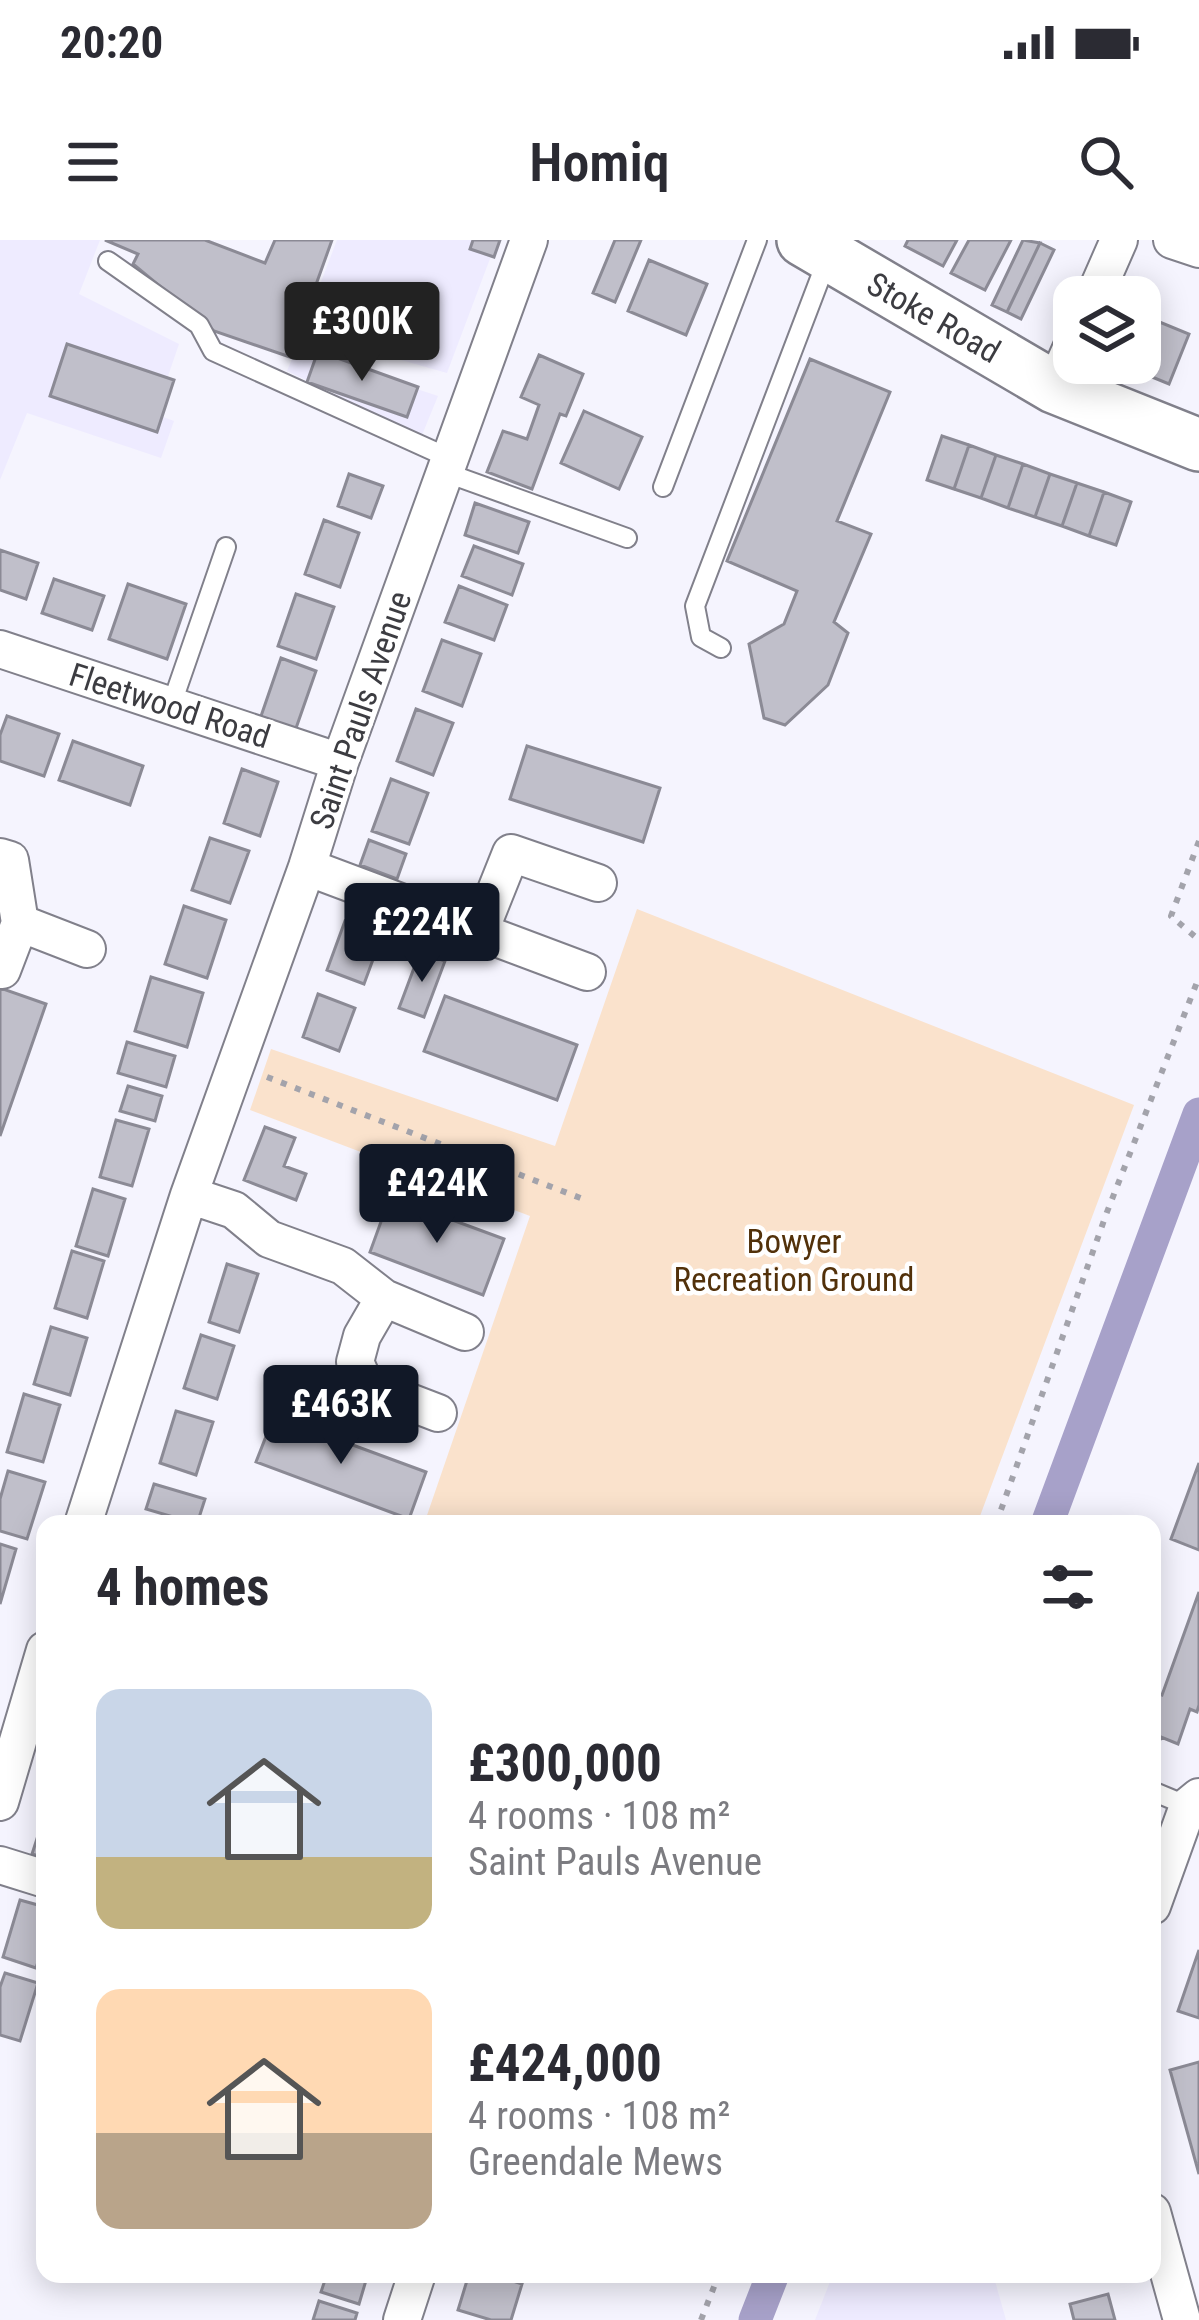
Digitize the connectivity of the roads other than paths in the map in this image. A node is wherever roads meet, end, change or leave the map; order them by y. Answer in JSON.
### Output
{"nodes":[{"id":1,"x":529,"y":240,"type":"edge"},
{"id":2,"x":757,"y":240,"type":"edge"},
{"id":3,"x":1119,"y":240,"type":"edge"},
{"id":4,"x":1172,"y":240,"type":"edge"},
{"id":5,"x":816,"y":248,"type":"edge"},
{"id":6,"x":1199,"y":249,"type":"edge"},
{"id":7,"x":108,"y":261,"type":"dead end"},
{"id":8,"x":1103,"y":276,"type":"edge"},
{"id":9,"x":1053,"y":359,"type":"edge"},
{"id":10,"x":1097,"y":384,"type":"edge"},
{"id":11,"x":1199,"y":445,"type":"edge"},
{"id":12,"x":447,"y":465,"type":"junction"},
{"id":13,"x":663,"y":488,"type":"dead end"},
{"id":14,"x":627,"y":538,"type":"dead end"},
{"id":15,"x":226,"y":547,"type":"dead end"},
{"id":16,"x":721,"y":648,"type":"dead end"},
{"id":17,"x":0,"y":649,"type":"edge"},
{"id":18,"x":171,"y":706,"type":"junction"},
{"id":19,"x":340,"y":762,"type":"junction"},
{"id":20,"x":0,"y":856,"type":"edge"},
{"id":21,"x":307,"y":867,"type":"junction"},
{"id":22,"x":598,"y":883,"type":"dead end"},
{"id":23,"x":20,"y":923,"type":"junction"},
{"id":24,"x":479,"y":933,"type":"junction"},
{"id":25,"x":87,"y":950,"type":"dead end"},
{"id":26,"x":2,"y":970,"type":"edge"},
{"id":27,"x":587,"y":972,"type":"dead end"},
{"id":28,"x":189,"y":1195,"type":"junction"},
{"id":29,"x":384,"y":1298,"type":"junction"},
{"id":30,"x":465,"y":1332,"type":"dead end"},
{"id":31,"x":438,"y":1413,"type":"dead end"},
{"id":32,"x":86,"y":1515,"type":"edge"},
{"id":33,"x":36,"y":1680,"type":"edge"},
{"id":34,"x":1161,"y":1793,"type":"edge"},
{"id":35,"x":0,"y":1802,"type":"edge"},
{"id":36,"x":1194,"y":1802,"type":"edge"},
{"id":37,"x":0,"y":1865,"type":"edge"},
{"id":38,"x":36,"y":1876,"type":"edge"},
{"id":39,"x":1161,"y":1884,"type":"edge"},
{"id":40,"x":1161,"y":2244,"type":"edge"},
{"id":41,"x":414,"y":2283,"type":"edge"},
{"id":42,"x":402,"y":2320,"type":"edge"},
{"id":43,"x":1182,"y":2320,"type":"edge"}],
"edges":[{"from":1,"to":12,"type":"street","name":"Saint Pauls Avenue"},
{"from":2,"to":13,"type":"lane"},
{"from":3,"to":8,"type":"street"},
{"from":4,"to":6,"type":"street"},
{"from":5,"to":9,"type":"main road","name":"Stoke Road"},
{"from":5,"to":16,"type":"lane"},
{"from":7,"to":12,"type":"lane"},
{"from":10,"to":11,"type":"main road","name":"Stoke Road"},
{"from":12,"to":14,"type":"lane"},
{"from":12,"to":19,"type":"street","name":"Saint Pauls Avenue"},
{"from":15,"to":18,"type":"lane"},
{"from":17,"to":18,"type":"street","name":"Fleetwood Road"},
{"from":18,"to":19,"type":"street","name":"Fleetwood Road"},
{"from":19,"to":21,"type":"street","name":"Saint Pauls Avenue"},
{"from":20,"to":23,"type":"street"},
{"from":21,"to":24,"type":"street"},
{"from":21,"to":28,"type":"street","name":"Saint Pauls Avenue"},
{"from":22,"to":24,"type":"street"},
{"from":23,"to":25,"type":"street"},
{"from":23,"to":26,"type":"street"},
{"from":24,"to":27,"type":"street"},
{"from":28,"to":29,"type":"street"},
{"from":28,"to":32,"type":"street","name":"Saint Pauls Avenue"},
{"from":29,"to":30,"type":"street"},
{"from":29,"to":31,"type":"street"},
{"from":33,"to":35,"type":"street"},
{"from":34,"to":36,"type":"lane"},
{"from":36,"to":39,"type":"street"},
{"from":37,"to":38,"type":"street"},
{"from":40,"to":43,"type":"street"},
{"from":41,"to":42,"type":"street"}]}
